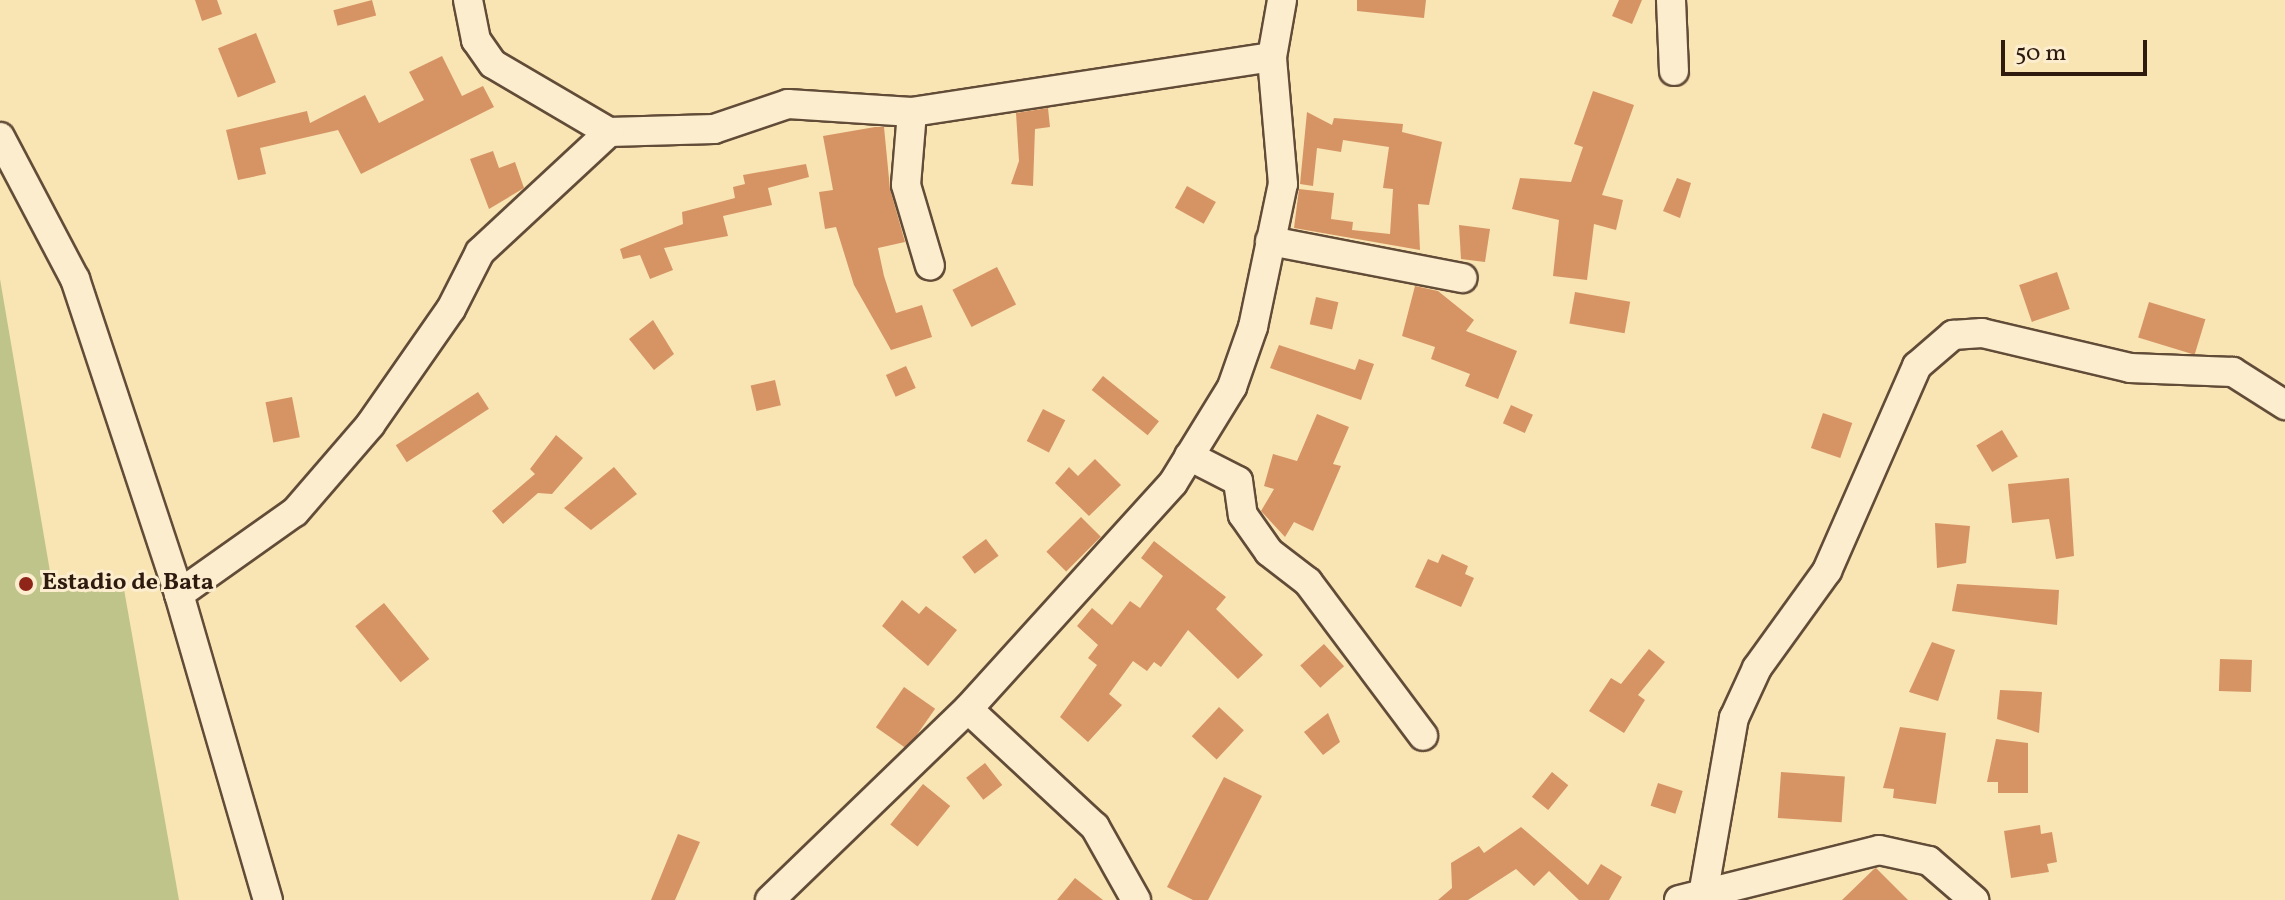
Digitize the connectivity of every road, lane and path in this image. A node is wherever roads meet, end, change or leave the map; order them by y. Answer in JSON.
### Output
{"nodes":[{"id":1,"x":468,"y":0,"type":"edge"},
{"id":2,"x":1282,"y":0,"type":"edge"},
{"id":3,"x":1671,"y":0,"type":"edge"},
{"id":4,"x":1272,"y":57,"type":"junction"},
{"id":5,"x":1674,"y":71,"type":"dead end"},
{"id":6,"x":912,"y":112,"type":"junction"},
{"id":7,"x":609,"y":132,"type":"junction"},
{"id":8,"x":0,"y":137,"type":"edge"},
{"id":9,"x":6,"y":160,"type":"edge"},
{"id":10,"x":1270,"y":241,"type":"junction"},
{"id":11,"x":930,"y":266,"type":"dead end"},
{"id":12,"x":1462,"y":278,"type":"dead end"},
{"id":13,"x":2285,"y":405,"type":"edge"},
{"id":14,"x":1189,"y":456,"type":"junction"},
{"id":15,"x":179,"y":594,"type":"junction"},
{"id":16,"x":968,"y":709,"type":"junction"},
{"id":17,"x":1423,"y":736,"type":"dead end"},
{"id":18,"x":1691,"y":897,"type":"edge"},
{"id":19,"x":268,"y":900,"type":"edge"},
{"id":20,"x":770,"y":900,"type":"edge"},
{"id":21,"x":1136,"y":900,"type":"edge"},
{"id":22,"x":1974,"y":900,"type":"edge"}],
"edges":[{"from":1,"to":7,"type":"street"},
{"from":2,"to":4,"type":"street"},
{"from":3,"to":5,"type":"street"},
{"from":4,"to":6,"type":"street"},
{"from":4,"to":10,"type":"street"},
{"from":6,"to":7,"type":"street"},
{"from":6,"to":11,"type":"street"},
{"from":7,"to":15,"type":"street"},
{"from":8,"to":9,"type":"street"},
{"from":9,"to":15,"type":"street"},
{"from":10,"to":12,"type":"street"},
{"from":10,"to":14,"type":"street"},
{"from":13,"to":18,"type":"street"},
{"from":14,"to":16,"type":"street"},
{"from":14,"to":17,"type":"street"},
{"from":15,"to":19,"type":"street"},
{"from":16,"to":20,"type":"street"},
{"from":16,"to":21,"type":"street"},
{"from":18,"to":22,"type":"street"}]}
